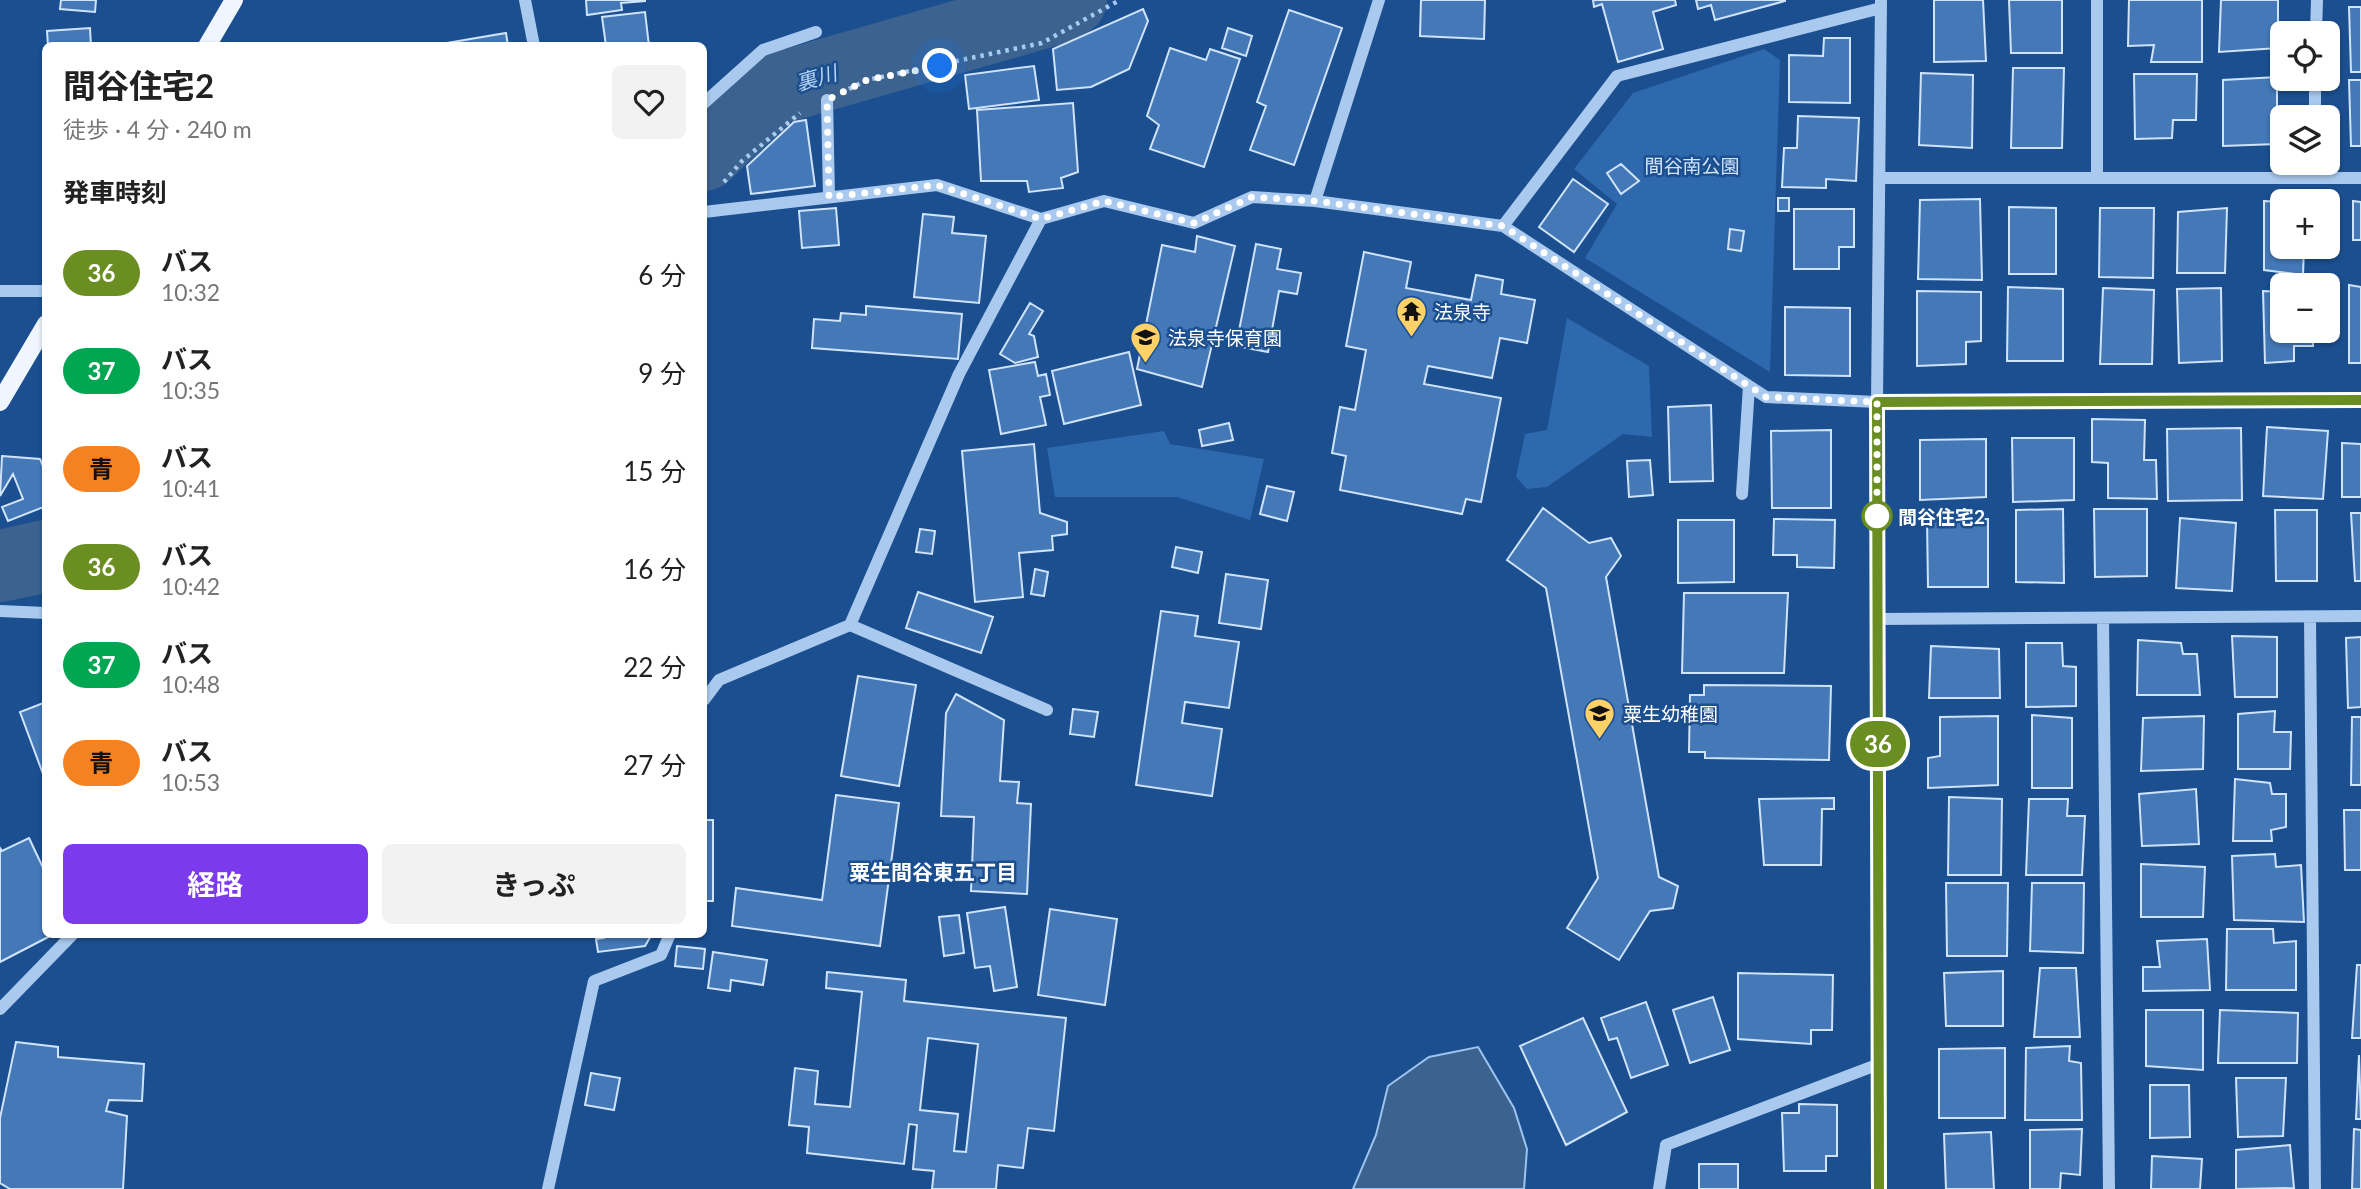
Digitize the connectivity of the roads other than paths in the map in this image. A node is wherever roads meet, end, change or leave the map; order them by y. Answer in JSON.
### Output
{"nodes":[{"id":1,"x":234,"y":0,"type":"edge"},
{"id":2,"x":525,"y":0,"type":"edge"},
{"id":3,"x":1379,"y":0,"type":"edge"},
{"id":4,"x":2097,"y":0,"type":"edge"},
{"id":5,"x":2317,"y":0,"type":"edge"},
{"id":6,"x":1881,"y":4,"type":"edge"},
{"id":7,"x":2316,"y":21,"type":"edge"},
{"id":8,"x":817,"y":32,"type":"dead end"},
{"id":9,"x":209,"y":42,"type":"edge"},
{"id":10,"x":533,"y":42,"type":"edge"},
{"id":11,"x":707,"y":100,"type":"edge"},
{"id":12,"x":827,"y":100,"type":"road end"},
{"id":13,"x":2313,"y":175,"type":"edge"},
{"id":14,"x":1879,"y":178,"type":"junction"},
{"id":15,"x":2097,"y":178,"type":"junction"},
{"id":16,"x":2313,"y":178,"type":"junction"},
{"id":17,"x":2361,"y":178,"type":"edge"},
{"id":18,"x":829,"y":197,"type":"junction"},
{"id":19,"x":1315,"y":201,"type":"junction"},
{"id":20,"x":707,"y":212,"type":"edge"},
{"id":21,"x":1041,"y":219,"type":"junction"},
{"id":22,"x":1503,"y":226,"type":"junction"},
{"id":23,"x":0,"y":291,"type":"edge"},
{"id":24,"x":42,"y":291,"type":"edge"},
{"id":25,"x":42,"y":331,"type":"edge"},
{"id":26,"x":1749,"y":386,"type":"junction"},
{"id":27,"x":2361,"y":400,"type":"edge"},
{"id":28,"x":0,"y":402,"type":"edge"},
{"id":29,"x":1877,"y":402,"type":"junction"},
{"id":30,"x":1742,"y":494,"type":"dead end"},
{"id":31,"x":0,"y":611,"type":"edge"},
{"id":32,"x":42,"y":613,"type":"edge"},
{"id":33,"x":2361,"y":616,"type":"edge"},
{"id":34,"x":2310,"y":617,"type":"junction"},
{"id":35,"x":2103,"y":618,"type":"junction"},
{"id":36,"x":1877,"y":619,"type":"junction"},
{"id":37,"x":850,"y":625,"type":"junction"},
{"id":38,"x":707,"y":696,"type":"edge"},
{"id":39,"x":1047,"y":710,"type":"dead end"},
{"id":40,"x":69,"y":938,"type":"edge"},
{"id":41,"x":668,"y":938,"type":"edge"},
{"id":42,"x":0,"y":1009,"type":"edge"},
{"id":43,"x":1879,"y":1064,"type":"junction"},
{"id":44,"x":548,"y":1189,"type":"edge"},
{"id":45,"x":1659,"y":1189,"type":"edge"},
{"id":46,"x":1879,"y":1189,"type":"edge"},
{"id":47,"x":2109,"y":1189,"type":"edge"},
{"id":48,"x":2315,"y":1189,"type":"edge"}],
"edges":[{"from":1,"to":9,"type":"main road"},
{"from":2,"to":10,"type":"street"},
{"from":3,"to":19,"type":"street"},
{"from":4,"to":15,"type":"street"},
{"from":5,"to":7,"type":"street"},
{"from":6,"to":14,"type":"street"},
{"from":6,"to":22,"type":"street"},
{"from":8,"to":11,"type":"street"},
{"from":12,"to":18,"type":"street"},
{"from":13,"to":16,"type":"street"},
{"from":14,"to":15,"type":"street"},
{"from":14,"to":29,"type":"street"},
{"from":15,"to":16,"type":"street"},
{"from":16,"to":17,"type":"street"},
{"from":18,"to":20,"type":"street"},
{"from":18,"to":21,"type":"street"},
{"from":19,"to":21,"type":"street"},
{"from":19,"to":22,"type":"street"},
{"from":21,"to":37,"type":"street"},
{"from":22,"to":26,"type":"street"},
{"from":23,"to":24,"type":"street"},
{"from":25,"to":28,"type":"main road"},
{"from":26,"to":29,"type":"street"},
{"from":26,"to":30,"type":"street"},
{"from":27,"to":29,"type":"street"},
{"from":29,"to":36,"type":"street"},
{"from":31,"to":32,"type":"street"},
{"from":33,"to":34,"type":"street"},
{"from":34,"to":35,"type":"street"},
{"from":34,"to":48,"type":"street"},
{"from":35,"to":36,"type":"street"},
{"from":35,"to":47,"type":"street"},
{"from":36,"to":43,"type":"street"},
{"from":37,"to":38,"type":"street"},
{"from":37,"to":39,"type":"street"},
{"from":40,"to":42,"type":"street"},
{"from":41,"to":44,"type":"street"},
{"from":43,"to":45,"type":"street"},
{"from":43,"to":46,"type":"street"}]}
